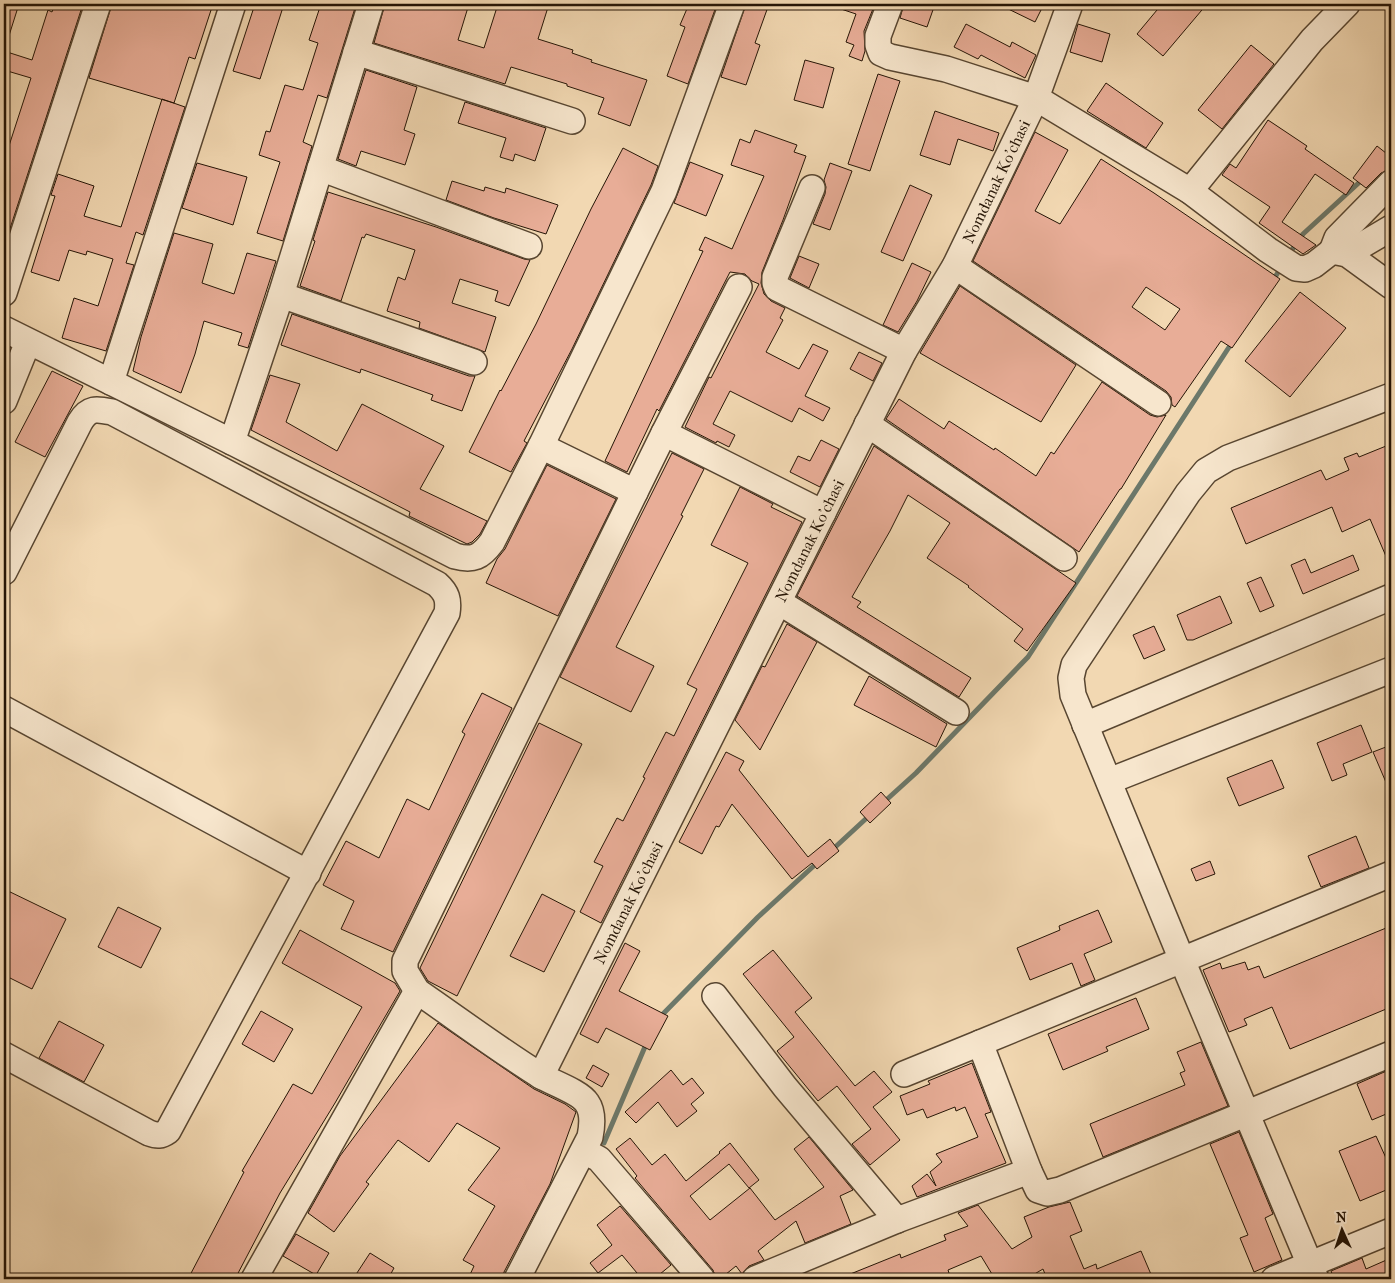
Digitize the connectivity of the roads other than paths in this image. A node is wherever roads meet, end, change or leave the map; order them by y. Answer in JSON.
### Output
{"nodes":[{"id":1,"x":98,"y":4,"type":"edge"},
{"id":2,"x":232,"y":4,"type":"edge"},
{"id":3,"x":371,"y":4,"type":"edge"},
{"id":4,"x":732,"y":4,"type":"edge"},
{"id":5,"x":890,"y":4,"type":"edge"},
{"id":6,"x":1070,"y":4,"type":"edge"},
{"id":7,"x":1347,"y":4,"type":"edge"},
{"id":8,"x":356,"y":52,"type":"junction"},
{"id":9,"x":1036,"y":98,"type":"junction"},
{"id":10,"x":572,"y":121,"type":"dead end"},
{"id":11,"x":320,"y":168,"type":"junction"},
{"id":12,"x":1391,"y":183,"type":"edge"},
{"id":13,"x":812,"y":188,"type":"dead end"},
{"id":14,"x":1190,"y":191,"type":"junction"},
{"id":15,"x":1391,"y":228,"type":"edge"},
{"id":16,"x":529,"y":246,"type":"dead end"},
{"id":17,"x":1340,"y":253,"type":"junction"},
{"id":18,"x":955,"y":266,"type":"junction"},
{"id":19,"x":1391,"y":286,"type":"edge"},
{"id":20,"x":738,"y":287,"type":"dead end"},
{"id":21,"x":4,"y":293,"type":"edge"},
{"id":22,"x":281,"y":295,"type":"junction"},
{"id":23,"x":4,"y":329,"type":"edge"},
{"id":24,"x":28,"y":342,"type":"junction"},
{"id":25,"x":904,"y":352,"type":"junction"},
{"id":26,"x":474,"y":362,"type":"dead end"},
{"id":27,"x":111,"y":382,"type":"junction"},
{"id":28,"x":1391,"y":396,"type":"edge"},
{"id":29,"x":4,"y":401,"type":"edge"},
{"id":30,"x":1158,"y":403,"type":"dead end"},
{"id":31,"x":868,"y":424,"type":"junction"},
{"id":32,"x":664,"y":433,"type":"junction"},
{"id":33,"x":232,"y":442,"type":"junction"},
{"id":34,"x":541,"y":446,"type":"junction"},
{"id":35,"x":635,"y":492,"type":"junction"},
{"id":36,"x":823,"y":513,"type":"junction"},
{"id":37,"x":1064,"y":558,"type":"dead end"},
{"id":38,"x":4,"y":572,"type":"edge"},
{"id":39,"x":1391,"y":597,"type":"edge"},
{"id":40,"x":778,"y":602,"type":"junction"},
{"id":41,"x":1391,"y":670,"type":"edge"},
{"id":42,"x":4,"y":710,"type":"edge"},
{"id":43,"x":956,"y":712,"type":"dead end"},
{"id":44,"x":1085,"y":725,"type":"junction"},
{"id":45,"x":1108,"y":781,"type":"junction"},
{"id":46,"x":308,"y":873,"type":"junction"},
{"id":47,"x":1391,"y":874,"type":"edge"},
{"id":48,"x":1182,"y":960,"type":"junction"},
{"id":49,"x":417,"y":991,"type":"junction"},
{"id":50,"x":716,"y":996,"type":"dead end"},
{"id":51,"x":980,"y":1043,"type":"junction"},
{"id":52,"x":1391,"y":1054,"type":"edge"},
{"id":53,"x":4,"y":1055,"type":"edge"},
{"id":54,"x":904,"y":1074,"type":"dead end"},
{"id":55,"x":541,"y":1076,"type":"junction"},
{"id":56,"x":1247,"y":1113,"type":"junction"},
{"id":57,"x":584,"y":1151,"type":"junction"},
{"id":58,"x":1028,"y":1171,"type":"junction"},
{"id":59,"x":897,"y":1220,"type":"junction"},
{"id":60,"x":1391,"y":1231,"type":"edge"},
{"id":61,"x":1313,"y":1272,"type":"edge"},
{"id":62,"x":254,"y":1279,"type":"edge"},
{"id":63,"x":517,"y":1279,"type":"edge"},
{"id":64,"x":702,"y":1279,"type":"edge"},
{"id":65,"x":754,"y":1279,"type":"edge"},
{"id":66,"x":1274,"y":1279,"type":"edge"}],
"edges":[{"from":1,"to":21,"type":"street"},
{"from":2,"to":27,"type":"street"},
{"from":3,"to":8,"type":"street"},
{"from":4,"to":34,"type":"street"},
{"from":5,"to":9,"type":"street"},
{"from":6,"to":9,"type":"street","name":"Nomdanak Ko'chasi"},
{"from":7,"to":14,"type":"street"},
{"from":8,"to":10,"type":"street"},
{"from":8,"to":11,"type":"street"},
{"from":9,"to":14,"type":"street"},
{"from":9,"to":18,"type":"street","name":"Nomdanak Ko'chasi"},
{"from":11,"to":16,"type":"street"},
{"from":11,"to":22,"type":"street"},
{"from":12,"to":17,"type":"street"},
{"from":13,"to":25,"type":"street"},
{"from":14,"to":17,"type":"street"},
{"from":15,"to":17,"type":"street"},
{"from":17,"to":19,"type":"street"},
{"from":18,"to":25,"type":"street","name":"Nomdanak Ko'chasi"},
{"from":18,"to":30,"type":"street"},
{"from":20,"to":32,"type":"street"},
{"from":22,"to":26,"type":"street"},
{"from":22,"to":33,"type":"street"},
{"from":23,"to":24,"type":"street"},
{"from":24,"to":27,"type":"street"},
{"from":24,"to":29,"type":"street"},
{"from":25,"to":31,"type":"street","name":"Nomdanak Ko'chasi"},
{"from":27,"to":33,"type":"street"},
{"from":28,"to":44,"type":"street"},
{"from":31,"to":36,"type":"street","name":"Nomdanak Ko'chasi"},
{"from":31,"to":37,"type":"street"},
{"from":32,"to":35,"type":"street"},
{"from":32,"to":36,"type":"street"},
{"from":33,"to":34,"type":"street"},
{"from":34,"to":35,"type":"street"},
{"from":35,"to":49,"type":"street"},
{"from":36,"to":40,"type":"street","name":"Nomdanak Ko'chasi"},
{"from":38,"to":46,"type":"street"},
{"from":39,"to":44,"type":"street"},
{"from":40,"to":43,"type":"street"},
{"from":40,"to":55,"type":"street","name":"Nomdanak Ko'chasi"},
{"from":41,"to":45,"type":"street"},
{"from":42,"to":46,"type":"street"},
{"from":44,"to":45,"type":"street"},
{"from":45,"to":48,"type":"street"},
{"from":46,"to":53,"type":"street"},
{"from":47,"to":48,"type":"street"},
{"from":48,"to":51,"type":"street"},
{"from":48,"to":56,"type":"street"},
{"from":49,"to":55,"type":"street"},
{"from":49,"to":62,"type":"street"},
{"from":50,"to":59,"type":"street"},
{"from":51,"to":54,"type":"street"},
{"from":51,"to":58,"type":"street"},
{"from":52,"to":56,"type":"street"},
{"from":55,"to":57,"type":"street"},
{"from":56,"to":58,"type":"street"},
{"from":56,"to":61,"type":"street"},
{"from":57,"to":63,"type":"street"},
{"from":57,"to":64,"type":"street"},
{"from":58,"to":59,"type":"street"},
{"from":59,"to":65,"type":"street"},
{"from":60,"to":61,"type":"street"},
{"from":61,"to":66,"type":"street"}]}
